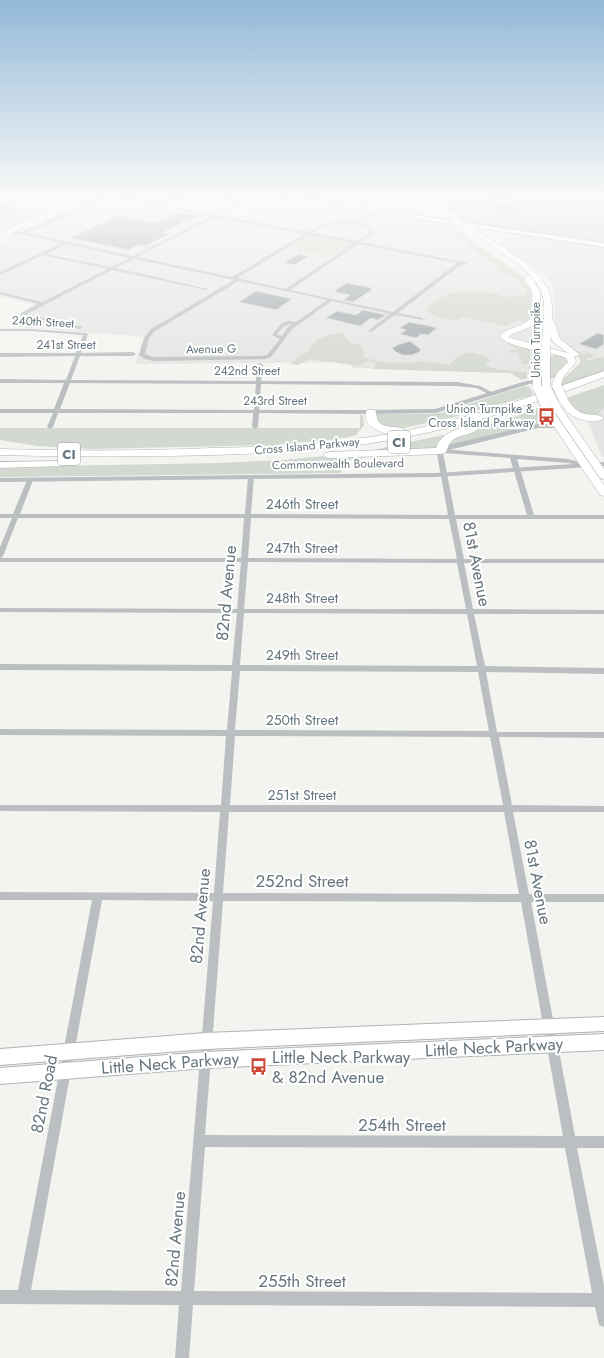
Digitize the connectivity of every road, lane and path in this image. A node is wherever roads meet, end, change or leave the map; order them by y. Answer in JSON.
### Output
{"nodes":[{"id":1,"x":27,"y":261,"type":"edge"},
{"id":2,"x":79,"y":261,"type":"edge"},
{"id":3,"x":125,"y":261,"type":"edge"},
{"id":4,"x":154,"y":261,"type":"edge"},
{"id":5,"x":260,"y":261,"type":"edge"},
{"id":6,"x":328,"y":261,"type":"edge"},
{"id":7,"x":461,"y":261,"type":"edge"},
{"id":8,"x":507,"y":261,"type":"edge"},
{"id":9,"x":516,"y":261,"type":"edge"},
{"id":10,"x":112,"y":268,"type":"junction"},
{"id":11,"x":0,"y":274,"type":"edge"},
{"id":12,"x":232,"y":278,"type":"junction"},
{"id":13,"x":238,"y":280,"type":"junction"},
{"id":14,"x":206,"y":289,"type":"dead end"},
{"id":15,"x":286,"y":290,"type":"junction"},
{"id":16,"x":0,"y":293,"type":"edge"},
{"id":17,"x":331,"y":300,"type":"junction"},
{"id":18,"x":43,"y":304,"type":"junction"},
{"id":19,"x":396,"y":314,"type":"junction"},
{"id":20,"x":537,"y":314,"type":"junction"},
{"id":21,"x":547,"y":314,"type":"junction"},
{"id":22,"x":421,"y":319,"type":"dead end"},
{"id":23,"x":297,"y":323,"type":"junction"},
{"id":24,"x":80,"y":328,"type":"dead end"},
{"id":25,"x":0,"y":330,"type":"edge"},
{"id":26,"x":371,"y":331,"type":"dead end"},
{"id":27,"x":282,"y":338,"type":"junction"},
{"id":28,"x":542,"y":350,"type":"junction"},
{"id":29,"x":78,"y":354,"type":"junction"},
{"id":30,"x":133,"y":354,"type":"dead end"},
{"id":31,"x":0,"y":355,"type":"edge"},
{"id":32,"x":260,"y":365,"type":"dead end"},
{"id":33,"x":603,"y":380,"type":"edge"},
{"id":34,"x":0,"y":381,"type":"edge"},
{"id":35,"x":68,"y":382,"type":"junction"},
{"id":36,"x":259,"y":382,"type":"junction"},
{"id":37,"x":541,"y":384,"type":"junction"},
{"id":38,"x":557,"y":385,"type":"junction"},
{"id":39,"x":492,"y":394,"type":"junction"},
{"id":40,"x":551,"y":406,"type":"junction"},
{"id":41,"x":0,"y":411,"type":"edge"},
{"id":42,"x":56,"y":411,"type":"junction"},
{"id":43,"x":256,"y":412,"type":"junction"},
{"id":44,"x":368,"y":412,"type":"junction"},
{"id":45,"x":482,"y":415,"type":"junction"},
{"id":46,"x":499,"y":417,"type":"junction"},
{"id":47,"x":599,"y":418,"type":"dead end"},
{"id":48,"x":569,"y":425,"type":"junction"},
{"id":49,"x":558,"y":426,"type":"junction"},
{"id":50,"x":50,"y":427,"type":"dead end"},
{"id":51,"x":255,"y":427,"type":"dead end"},
{"id":52,"x":0,"y":441,"type":"edge"},
{"id":53,"x":441,"y":451,"type":"junction"},
{"id":54,"x":0,"y":452,"type":"edge"},
{"id":55,"x":293,"y":452,"type":"junction"},
{"id":56,"x":134,"y":456,"type":"junction"},
{"id":57,"x":513,"y":457,"type":"junction"},
{"id":58,"x":0,"y":459,"type":"edge"},
{"id":59,"x":600,"y":464,"type":"edge"},
{"id":60,"x":0,"y":465,"type":"edge"},
{"id":61,"x":585,"y":465,"type":"junction"},
{"id":62,"x":517,"y":469,"type":"junction"},
{"id":63,"x":444,"y":474,"type":"junction"},
{"id":64,"x":604,"y":476,"type":"edge"},
{"id":65,"x":251,"y":477,"type":"junction"},
{"id":66,"x":0,"y":480,"type":"edge"},
{"id":67,"x":30,"y":480,"type":"junction"},
{"id":68,"x":604,"y":493,"type":"edge"},
{"id":69,"x":0,"y":516,"type":"edge"},
{"id":70,"x":16,"y":516,"type":"junction"},
{"id":71,"x":248,"y":516,"type":"junction"},
{"id":72,"x":452,"y":516,"type":"junction"},
{"id":73,"x":531,"y":517,"type":"junction"},
{"id":74,"x":604,"y":517,"type":"edge"},
{"id":75,"x":0,"y":556,"type":"edge"},
{"id":76,"x":0,"y":560,"type":"edge"},
{"id":77,"x":244,"y":561,"type":"junction"},
{"id":78,"x":460,"y":561,"type":"junction"},
{"id":79,"x":604,"y":561,"type":"edge"},
{"id":80,"x":0,"y":610,"type":"edge"},
{"id":81,"x":240,"y":611,"type":"junction"},
{"id":82,"x":470,"y":611,"type":"junction"},
{"id":83,"x":604,"y":612,"type":"edge"},
{"id":84,"x":0,"y":667,"type":"edge"},
{"id":85,"x":236,"y":668,"type":"junction"},
{"id":86,"x":481,"y":669,"type":"junction"},
{"id":87,"x":604,"y":670,"type":"edge"},
{"id":88,"x":0,"y":732,"type":"edge"},
{"id":89,"x":231,"y":733,"type":"junction"},
{"id":90,"x":494,"y":734,"type":"junction"},
{"id":91,"x":604,"y":735,"type":"edge"},
{"id":92,"x":0,"y":808,"type":"edge"},
{"id":93,"x":225,"y":808,"type":"junction"},
{"id":94,"x":508,"y":809,"type":"junction"},
{"id":95,"x":604,"y":809,"type":"edge"},
{"id":96,"x":0,"y":896,"type":"edge"},
{"id":97,"x":98,"y":896,"type":"junction"},
{"id":98,"x":218,"y":896,"type":"junction"},
{"id":99,"x":525,"y":897,"type":"junction"},
{"id":100,"x":604,"y":898,"type":"edge"},
{"id":101,"x":604,"y":1024,"type":"edge"},
{"id":102,"x":550,"y":1026,"type":"junction"},
{"id":103,"x":206,"y":1041,"type":"junction"},
{"id":104,"x":604,"y":1042,"type":"edge"},
{"id":105,"x":553,"y":1044,"type":"junction"},
{"id":106,"x":69,"y":1051,"type":"junction"},
{"id":107,"x":0,"y":1057,"type":"edge"},
{"id":108,"x":206,"y":1060,"type":"junction"},
{"id":109,"x":65,"y":1070,"type":"junction"},
{"id":110,"x":0,"y":1076,"type":"edge"},
{"id":111,"x":199,"y":1141,"type":"junction"},
{"id":112,"x":570,"y":1142,"type":"junction"},
{"id":113,"x":604,"y":1142,"type":"edge"},
{"id":114,"x":0,"y":1297,"type":"edge"},
{"id":115,"x":23,"y":1298,"type":"junction"},
{"id":116,"x":186,"y":1298,"type":"junction"},
{"id":117,"x":602,"y":1300,"type":"edge"},
{"id":118,"x":604,"y":1320,"type":"edge"},
{"id":119,"x":182,"y":1358,"type":"edge"}],
"edges":[{"from":1,"to":11,"type":"street"},
{"from":2,"to":10,"type":"street"},
{"from":3,"to":10,"type":"street"},
{"from":4,"to":12,"type":"street"},
{"from":5,"to":12,"type":"street"},
{"from":6,"to":15,"type":"street"},
{"from":7,"to":19,"type":"street"},
{"from":8,"to":20,"type":"main road","name":"Union Turnpike"},
{"from":9,"to":21,"type":"main road","name":"Union Turnpike"},
{"from":10,"to":14,"type":"street"},
{"from":10,"to":18,"type":"street"},
{"from":12,"to":13,"type":"street"},
{"from":13,"to":15,"type":"street"},
{"from":13,"to":27,"type":"street","name":"Avenue G"},
{"from":15,"to":17,"type":"street"},
{"from":16,"to":18,"type":"street"},
{"from":17,"to":19,"type":"street"},
{"from":17,"to":23,"type":"street"},
{"from":18,"to":24,"type":"street"},
{"from":19,"to":22,"type":"street"},
{"from":19,"to":26,"type":"street"},
{"from":20,"to":28,"type":"main road","name":"Union Turnpike"},
{"from":20,"to":38,"type":"main road"},
{"from":21,"to":28,"type":"main road","name":"Union Turnpike"},
{"from":21,"to":38,"type":"main road"},
{"from":23,"to":27,"type":"street"},
{"from":23,"to":27,"type":"street"},
{"from":25,"to":29,"type":"street","name":"240th Street"},
{"from":28,"to":37,"type":"main road","name":"Union Turnpike"},
{"from":29,"to":30,"type":"street","name":"241st Street"},
{"from":29,"to":31,"type":"street","name":"241st Street"},
{"from":29,"to":35,"type":"street"},
{"from":32,"to":36,"type":"street"},
{"from":33,"to":45,"type":"highway","name":"Cross Island Parkway","number":"CI"},
{"from":33,"to":46,"type":"highway","name":"Cross Island Parkway","number":"CI"},
{"from":34,"to":35,"type":"street","name":"242nd Street"},
{"from":35,"to":36,"type":"street","name":"242nd Street"},
{"from":35,"to":42,"type":"street"},
{"from":36,"to":39,"type":"street","name":"242nd Street"},
{"from":36,"to":43,"type":"street"},
{"from":37,"to":39,"type":"street","name":"243rd Street"},
{"from":37,"to":40,"type":"main road","name":"Union Turnpike","bridge":true},
{"from":38,"to":47,"type":"main road","bridge":true},
{"from":39,"to":44,"type":"street","name":"243rd Street"},
{"from":40,"to":48,"type":"main road","name":"Union Turnpike"},
{"from":40,"to":49,"type":"main road","name":"Union Turnpike"},
{"from":41,"to":42,"type":"street","name":"243rd Street"},
{"from":42,"to":43,"type":"street","name":"243rd Street"},
{"from":42,"to":50,"type":"street"},
{"from":43,"to":44,"type":"street","name":"243rd Street"},
{"from":43,"to":51,"type":"street"},
{"from":44,"to":45,"type":"highway"},
{"from":44,"to":55,"type":"highway"},
{"from":45,"to":55,"type":"highway","name":"Cross Island Parkway","number":"CI"},
{"from":46,"to":53,"type":"highway"},
{"from":46,"to":55,"type":"highway","name":"Cross Island Parkway","number":"CI"},
{"from":48,"to":49,"type":"street"},
{"from":48,"to":59,"type":"main road","name":"Union Turnpike"},
{"from":49,"to":53,"type":"street"},
{"from":49,"to":61,"type":"main road","name":"Union Turnpike"},
{"from":52,"to":56,"type":"highway"},
{"from":53,"to":55,"type":"highway"},
{"from":53,"to":57,"type":"street"},
{"from":53,"to":63,"type":"street","name":"81st Avenue"},
{"from":54,"to":56,"type":"highway","name":"Cross Island Parkway","number":"CI"},
{"from":55,"to":56,"type":"highway","name":"Cross Island Parkway","number":"CI"},
{"from":56,"to":58,"type":"highway","name":"Cross Island Parkway","number":"CI"},
{"from":56,"to":60,"type":"highway"},
{"from":57,"to":61,"type":"street"},
{"from":57,"to":62,"type":"street"},
{"from":59,"to":61,"type":"street","name":"Commonwealth Boulevard"},
{"from":59,"to":64,"type":"main road","name":"Union Turnpike"},
{"from":61,"to":62,"type":"street","name":"Commonwealth Boulevard"},
{"from":61,"to":68,"type":"main road","name":"Union Turnpike"},
{"from":62,"to":63,"type":"street","name":"Commonwealth Boulevard"},
{"from":62,"to":73,"type":"street"},
{"from":63,"to":65,"type":"street","name":"Commonwealth Boulevard"},
{"from":63,"to":72,"type":"street","name":"81st Avenue"},
{"from":65,"to":67,"type":"street","name":"Commonwealth Boulevard"},
{"from":65,"to":71,"type":"street","name":"82nd Avenue"},
{"from":66,"to":67,"type":"street","name":"Commonwealth Boulevard"},
{"from":67,"to":70,"type":"street"},
{"from":69,"to":70,"type":"street","name":"246th Street"},
{"from":70,"to":71,"type":"street","name":"246th Street"},
{"from":70,"to":75,"type":"street"},
{"from":71,"to":72,"type":"street","name":"246th Street"},
{"from":71,"to":77,"type":"street","name":"82nd Avenue"},
{"from":72,"to":73,"type":"street","name":"246th Street"},
{"from":72,"to":78,"type":"street","name":"81st Avenue"},
{"from":73,"to":74,"type":"street","name":"246th Street"},
{"from":76,"to":77,"type":"street","name":"247th Street"},
{"from":77,"to":78,"type":"street","name":"247th Street"},
{"from":77,"to":81,"type":"street","name":"82nd Avenue"},
{"from":78,"to":79,"type":"street","name":"247th Street"},
{"from":78,"to":82,"type":"street","name":"81st Avenue"},
{"from":80,"to":81,"type":"street","name":"248th Street"},
{"from":81,"to":82,"type":"street","name":"248th Street"},
{"from":81,"to":85,"type":"street","name":"82nd Avenue"},
{"from":82,"to":83,"type":"street","name":"248th Street"},
{"from":82,"to":86,"type":"street","name":"81st Avenue"},
{"from":84,"to":85,"type":"street","name":"249th Street"},
{"from":85,"to":86,"type":"street","name":"249th Street"},
{"from":85,"to":89,"type":"street","name":"82nd Avenue"},
{"from":86,"to":87,"type":"street","name":"249th Street"},
{"from":86,"to":90,"type":"street","name":"81st Avenue"},
{"from":88,"to":89,"type":"street","name":"250th Street"},
{"from":89,"to":90,"type":"street","name":"250th Street"},
{"from":89,"to":93,"type":"street","name":"82nd Avenue"},
{"from":90,"to":91,"type":"street","name":"250th Street"},
{"from":90,"to":94,"type":"street","name":"81st Avenue"},
{"from":92,"to":93,"type":"street","name":"251st Street"},
{"from":93,"to":94,"type":"street","name":"251st Street"},
{"from":93,"to":98,"type":"street","name":"82nd Avenue"},
{"from":94,"to":95,"type":"street","name":"251st Street"},
{"from":94,"to":99,"type":"street","name":"81st Avenue"},
{"from":96,"to":97,"type":"street","name":"252nd Street"},
{"from":97,"to":98,"type":"street","name":"252nd Street"},
{"from":97,"to":106,"type":"street","name":"82nd Road"},
{"from":98,"to":99,"type":"street","name":"252nd Street"},
{"from":98,"to":103,"type":"street","name":"82nd Avenue"},
{"from":99,"to":100,"type":"street","name":"252nd Street"},
{"from":99,"to":102,"type":"street","name":"81st Avenue"},
{"from":101,"to":102,"type":"main road","name":"Little Neck Parkway"},
{"from":102,"to":103,"type":"main road","name":"Little Neck Parkway"},
{"from":102,"to":105,"type":"street","name":"81st Avenue"},
{"from":103,"to":106,"type":"main road","name":"Little Neck Parkway"},
{"from":103,"to":108,"type":"street","name":"82nd Avenue"},
{"from":104,"to":105,"type":"main road","name":"Little Neck Parkway"},
{"from":105,"to":108,"type":"main road","name":"Little Neck Parkway"},
{"from":105,"to":112,"type":"street","name":"81st Avenue"},
{"from":106,"to":107,"type":"main road","name":"Little Neck Parkway"},
{"from":106,"to":109,"type":"street","name":"82nd Road"},
{"from":108,"to":109,"type":"main road","name":"Little Neck Parkway"},
{"from":108,"to":111,"type":"street","name":"82nd Avenue"},
{"from":109,"to":110,"type":"main road","name":"Little Neck Parkway"},
{"from":109,"to":115,"type":"street","name":"82nd Road"},
{"from":111,"to":112,"type":"street","name":"254th Street"},
{"from":111,"to":116,"type":"street","name":"82nd Avenue"},
{"from":112,"to":113,"type":"street","name":"254th Street"},
{"from":112,"to":117,"type":"street","name":"81st Avenue"},
{"from":114,"to":115,"type":"street","name":"255th Street"},
{"from":115,"to":116,"type":"street","name":"255th Street"},
{"from":116,"to":117,"type":"street","name":"255th Street"},
{"from":116,"to":119,"type":"street","name":"82nd Avenue"},
{"from":117,"to":118,"type":"street","name":"81st Avenue"}]}
